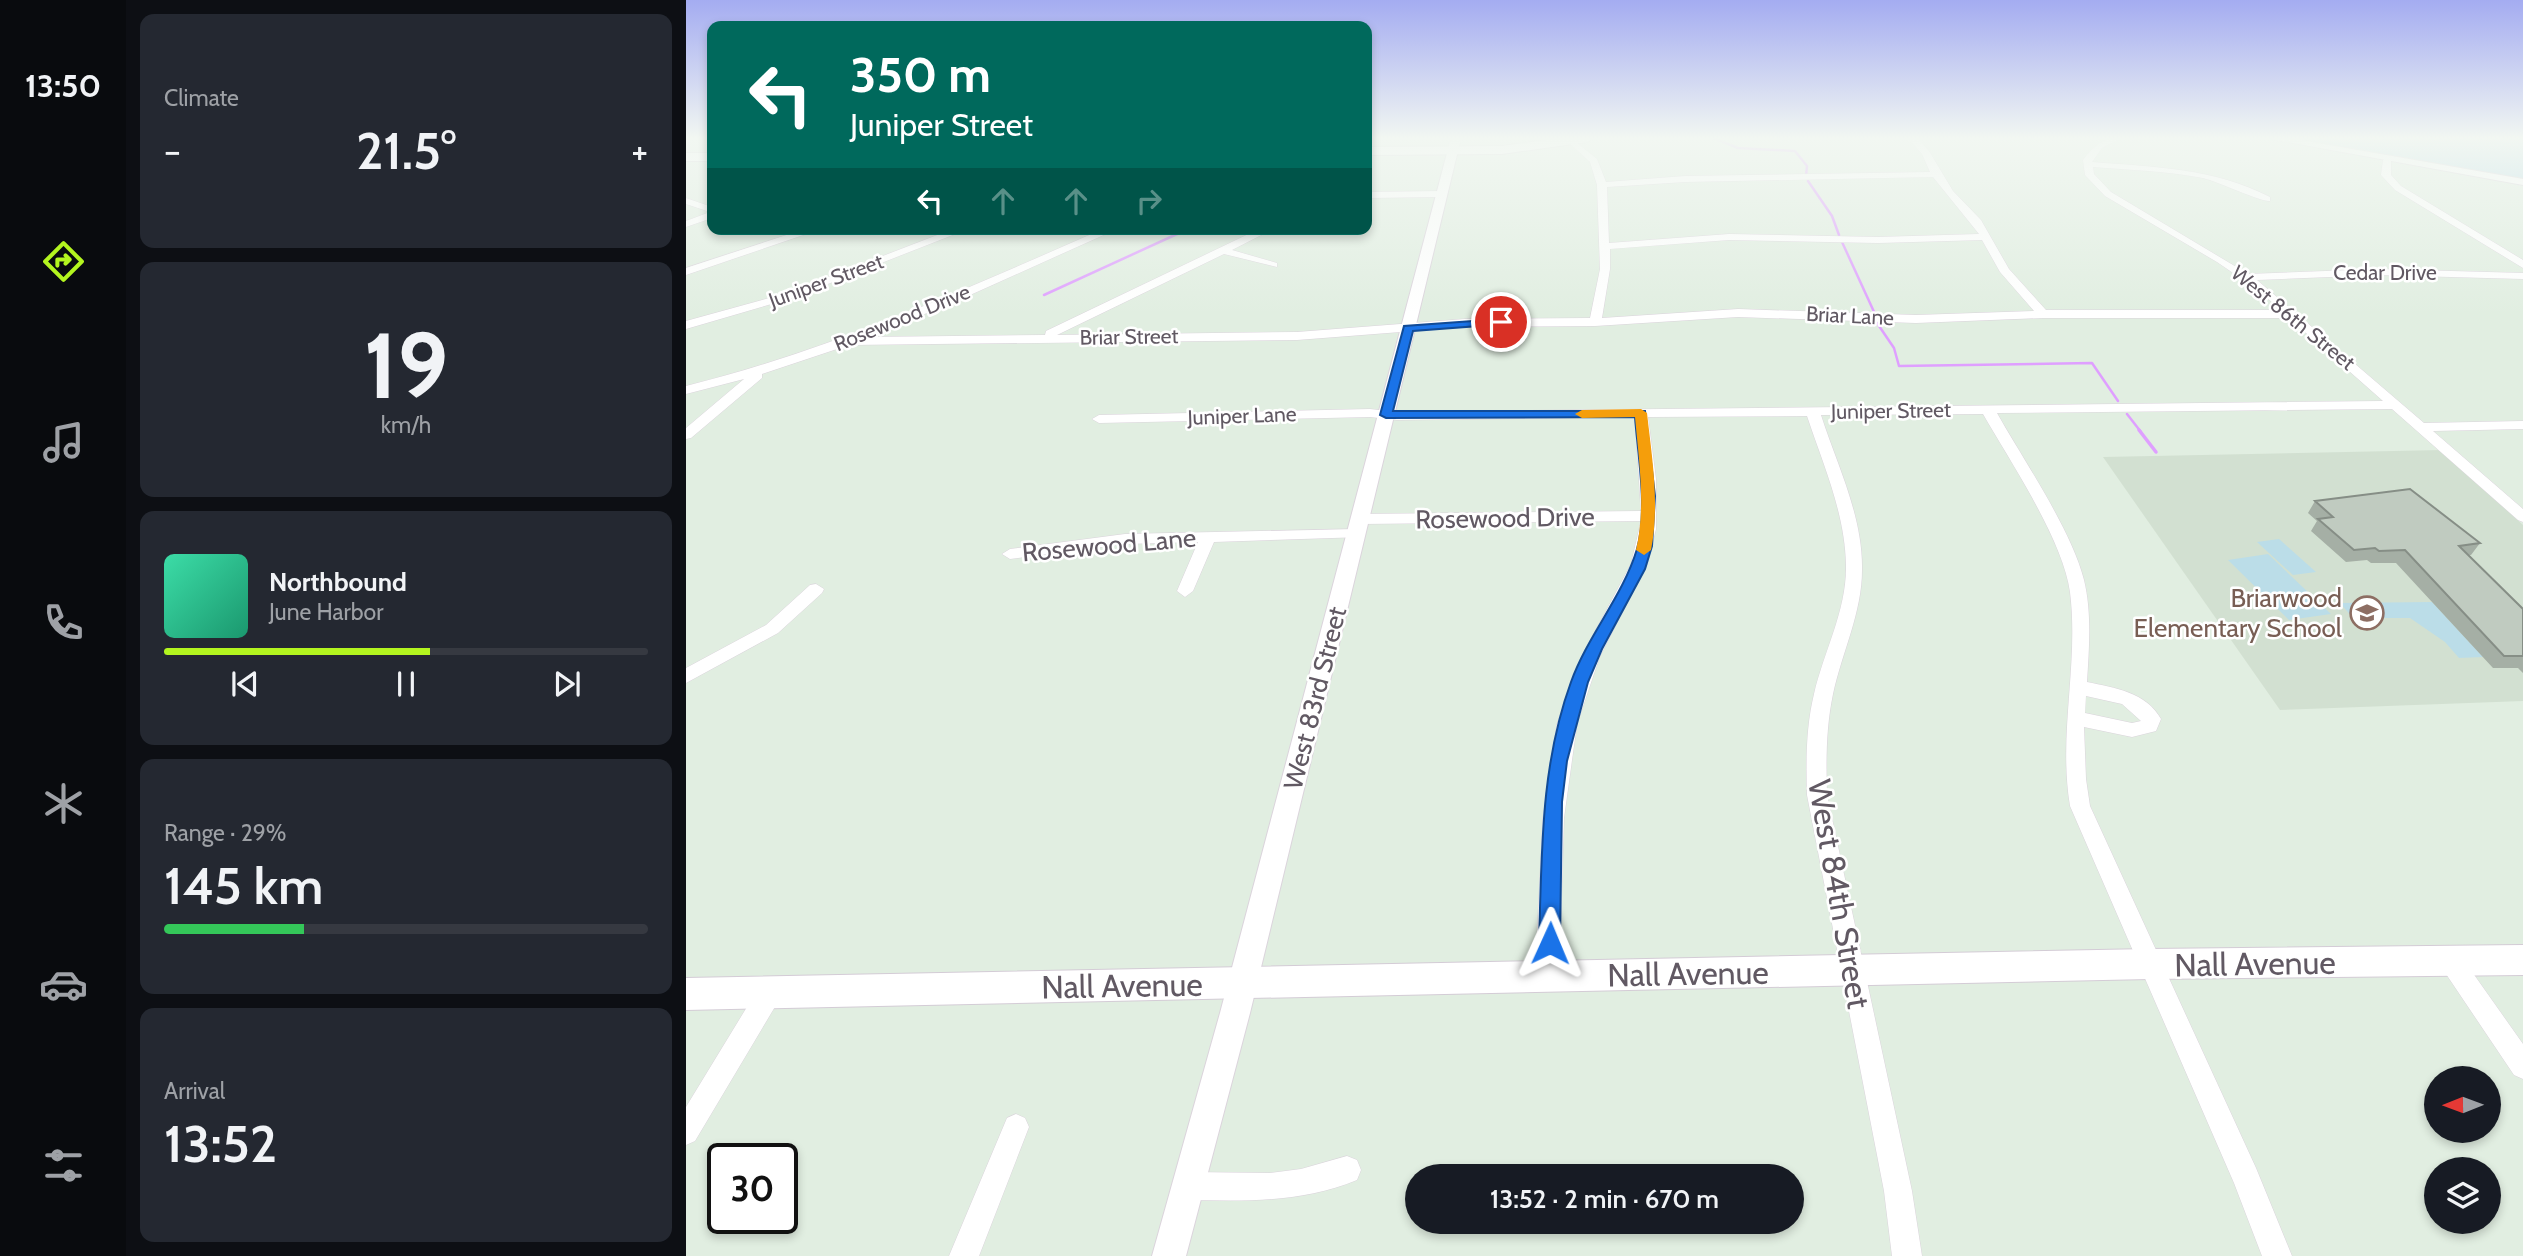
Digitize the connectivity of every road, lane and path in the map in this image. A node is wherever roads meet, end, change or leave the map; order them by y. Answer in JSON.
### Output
{"nodes":[{"id":1,"x":1440,"y":197,"type":"edge"},
{"id":2,"x":1603,"y":197,"type":"edge"},
{"id":3,"x":1955,"y":197,"type":"edge"},
{"id":4,"x":2112,"y":197,"type":"edge"},
{"id":5,"x":2262,"y":197,"type":"edge"},
{"id":6,"x":2412,"y":197,"type":"edge"},
{"id":7,"x":2267,"y":199,"type":"dead end"},
{"id":8,"x":686,"y":201,"type":"edge"},
{"id":9,"x":707,"y":211,"type":"edge"},
{"id":10,"x":707,"y":215,"type":"edge"},
{"id":11,"x":686,"y":223,"type":"edge"},
{"id":12,"x":798,"y":235,"type":"edge"},
{"id":13,"x":947,"y":235,"type":"edge"},
{"id":14,"x":1098,"y":235,"type":"edge"},
{"id":15,"x":1256,"y":235,"type":"edge"},
{"id":16,"x":1984,"y":237,"type":"junction"},
{"id":17,"x":1606,"y":246,"type":"junction"},
{"id":18,"x":1224,"y":251,"type":"junction"},
{"id":19,"x":2520,"y":261,"type":"edge"},
{"id":20,"x":1273,"y":265,"type":"dead end"},
{"id":21,"x":686,"y":272,"type":"edge"},
{"id":22,"x":2523,"y":276,"type":"edge"},
{"id":23,"x":2246,"y":277,"type":"junction"},
{"id":24,"x":2043,"y":314,"type":"junction"},
{"id":25,"x":2292,"y":314,"type":"junction"},
{"id":26,"x":1081,"y":321,"type":"junction"},
{"id":27,"x":1595,"y":322,"type":"junction"},
{"id":28,"x":893,"y":323,"type":"junction"},
{"id":29,"x":686,"y":325,"type":"edge"},
{"id":30,"x":1408,"y":328,"type":"junction"},
{"id":31,"x":1037,"y":338,"type":"junction"},
{"id":32,"x":1090,"y":338,"type":"junction"},
{"id":33,"x":892,"y":340,"type":"junction"},
{"id":34,"x":849,"y":341,"type":"junction"},
{"id":35,"x":762,"y":370,"type":"junction"},
{"id":36,"x":701,"y":387,"type":"junction"},
{"id":37,"x":686,"y":390,"type":"edge"},
{"id":38,"x":728,"y":400,"type":"junction"},
{"id":39,"x":2397,"y":405,"type":"junction"},
{"id":40,"x":1988,"y":410,"type":"junction"},
{"id":41,"x":1813,"y":412,"type":"junction"},
{"id":42,"x":1641,"y":413,"type":"junction"},
{"id":43,"x":1386,"y":415,"type":"junction"},
{"id":44,"x":1098,"y":419,"type":"dead end"},
{"id":45,"x":2523,"y":425,"type":"edge"},
{"id":46,"x":2422,"y":427,"type":"junction"},
{"id":47,"x":686,"y":435,"type":"edge"},
{"id":48,"x":1649,"y":516,"type":"junction"},
{"id":49,"x":2523,"y":517,"type":"edge"},
{"id":50,"x":1359,"y":527,"type":"junction"},
{"id":51,"x":1209,"y":536,"type":"junction"},
{"id":52,"x":1010,"y":554,"type":"dead end"},
{"id":53,"x":816,"y":589,"type":"dead end"},
{"id":54,"x":1185,"y":591,"type":"dead end"},
{"id":55,"x":686,"y":676,"type":"edge"},
{"id":56,"x":2077,"y":687,"type":"junction"},
{"id":57,"x":2075,"y":718,"type":"junction"},
{"id":58,"x":2451,"y":960,"type":"junction"},
{"id":59,"x":2523,"y":960,"type":"edge"},
{"id":60,"x":2150,"y":964,"type":"junction"},
{"id":61,"x":1851,"y":971,"type":"junction"},
{"id":62,"x":1547,"y":977,"type":"junction"},
{"id":63,"x":1243,"y":984,"type":"junction"},
{"id":64,"x":769,"y":992,"type":"junction"},
{"id":65,"x":686,"y":994,"type":"edge"},
{"id":66,"x":2523,"y":1066,"type":"edge"},
{"id":67,"x":1016,"y":1127,"type":"dead end"},
{"id":68,"x":686,"y":1132,"type":"edge"},
{"id":69,"x":1347,"y":1170,"type":"dead end"},
{"id":70,"x":1188,"y":1186,"type":"junction"},
{"id":71,"x":964,"y":1256,"type":"edge"},
{"id":72,"x":1169,"y":1256,"type":"edge"},
{"id":73,"x":1907,"y":1256,"type":"edge"},
{"id":74,"x":2277,"y":1256,"type":"edge"}],
"edges":[{"from":1,"to":30,"type":"street","name":"West 83rd Street"},
{"from":2,"to":17,"type":"street"},
{"from":3,"to":16,"type":"street"},
{"from":4,"to":23,"type":"street","name":"West 86th Street"},
{"from":5,"to":7,"type":"street"},
{"from":6,"to":19,"type":"street"},
{"from":8,"to":9,"type":"street"},
{"from":10,"to":11,"type":"street"},
{"from":12,"to":21,"type":"street"},
{"from":13,"to":29,"type":"street","name":"Juniper Street"},
{"from":14,"to":28,"type":"street","name":"Rosewood Drive"},
{"from":15,"to":18,"type":"street"},
{"from":16,"to":17,"type":"street"},
{"from":16,"to":24,"type":"street"},
{"from":17,"to":27,"type":"street"},
{"from":18,"to":20,"type":"street"},
{"from":18,"to":26,"type":"street"},
{"from":22,"to":23,"type":"street","name":"Cedar Drive"},
{"from":23,"to":25,"type":"street","name":"West 86th Street"},
{"from":24,"to":25,"type":"street","name":"Briar Lane"},
{"from":24,"to":27,"type":"street","name":"Briar Lane"},
{"from":25,"to":39,"type":"street","name":"West 86th Street"},
{"from":26,"to":31,"type":"street"},
{"from":26,"to":32,"type":"street"},
{"from":27,"to":30,"type":"street","name":"Briar Lane"},
{"from":28,"to":33,"type":"street"},
{"from":28,"to":34,"type":"street","name":"Rosewood Drive"},
{"from":30,"to":32,"type":"street","name":"Briar Street"},
{"from":30,"to":43,"type":"street","name":"West 83rd Street"},
{"from":31,"to":32,"type":"street","name":"Briar Street"},
{"from":31,"to":33,"type":"street","name":"Briar Street"},
{"from":33,"to":34,"type":"street","name":"Briar Street"},
{"from":34,"to":35,"type":"street","name":"Rosewood Drive"},
{"from":35,"to":36,"type":"street","name":"Rosewood Drive"},
{"from":35,"to":38,"type":"street"},
{"from":36,"to":37,"type":"street","name":"Rosewood Drive"},
{"from":36,"to":38,"type":"street"},
{"from":38,"to":47,"type":"street"},
{"from":39,"to":40,"type":"street","name":"Juniper Street"},
{"from":39,"to":46,"type":"street","name":"West 86th Street"},
{"from":40,"to":41,"type":"street","name":"Juniper Street"},
{"from":40,"to":56,"type":"street"},
{"from":41,"to":42,"type":"street","name":"Juniper Street"},
{"from":41,"to":61,"type":"street","name":"West 84th Street"},
{"from":42,"to":43,"type":"street","name":"Juniper Street"},
{"from":42,"to":48,"type":"street"},
{"from":43,"to":44,"type":"street","name":"Juniper Lane"},
{"from":43,"to":50,"type":"street","name":"West 83rd Street"},
{"from":45,"to":46,"type":"street"},
{"from":46,"to":49,"type":"street","name":"West 86th Street"},
{"from":48,"to":50,"type":"street","name":"Rosewood Drive"},
{"from":48,"to":62,"type":"street"},
{"from":50,"to":51,"type":"street","name":"Rosewood Lane"},
{"from":50,"to":63,"type":"street","name":"West 83rd Street"},
{"from":51,"to":52,"type":"street","name":"Rosewood Lane"},
{"from":51,"to":54,"type":"street","name":"Rosewood Lane"},
{"from":53,"to":55,"type":"street"},
{"from":56,"to":57,"type":"street"},
{"from":56,"to":57,"type":"street"},
{"from":57,"to":60,"type":"street"},
{"from":58,"to":59,"type":"main road","name":"Nall Avenue"},
{"from":58,"to":60,"type":"main road","name":"Nall Avenue"},
{"from":58,"to":66,"type":"street"},
{"from":60,"to":61,"type":"main road","name":"Nall Avenue"},
{"from":60,"to":74,"type":"street"},
{"from":61,"to":62,"type":"main road","name":"Nall Avenue"},
{"from":61,"to":73,"type":"street","name":"West 84th Street"},
{"from":62,"to":63,"type":"main road","name":"Nall Avenue"},
{"from":63,"to":64,"type":"main road","name":"Nall Avenue"},
{"from":63,"to":70,"type":"street","name":"West 83rd Street"},
{"from":64,"to":65,"type":"main road","name":"Nall Avenue"},
{"from":64,"to":68,"type":"street"},
{"from":67,"to":71,"type":"street"},
{"from":69,"to":70,"type":"street"},
{"from":70,"to":72,"type":"street","name":"West 83rd Street"}]}
